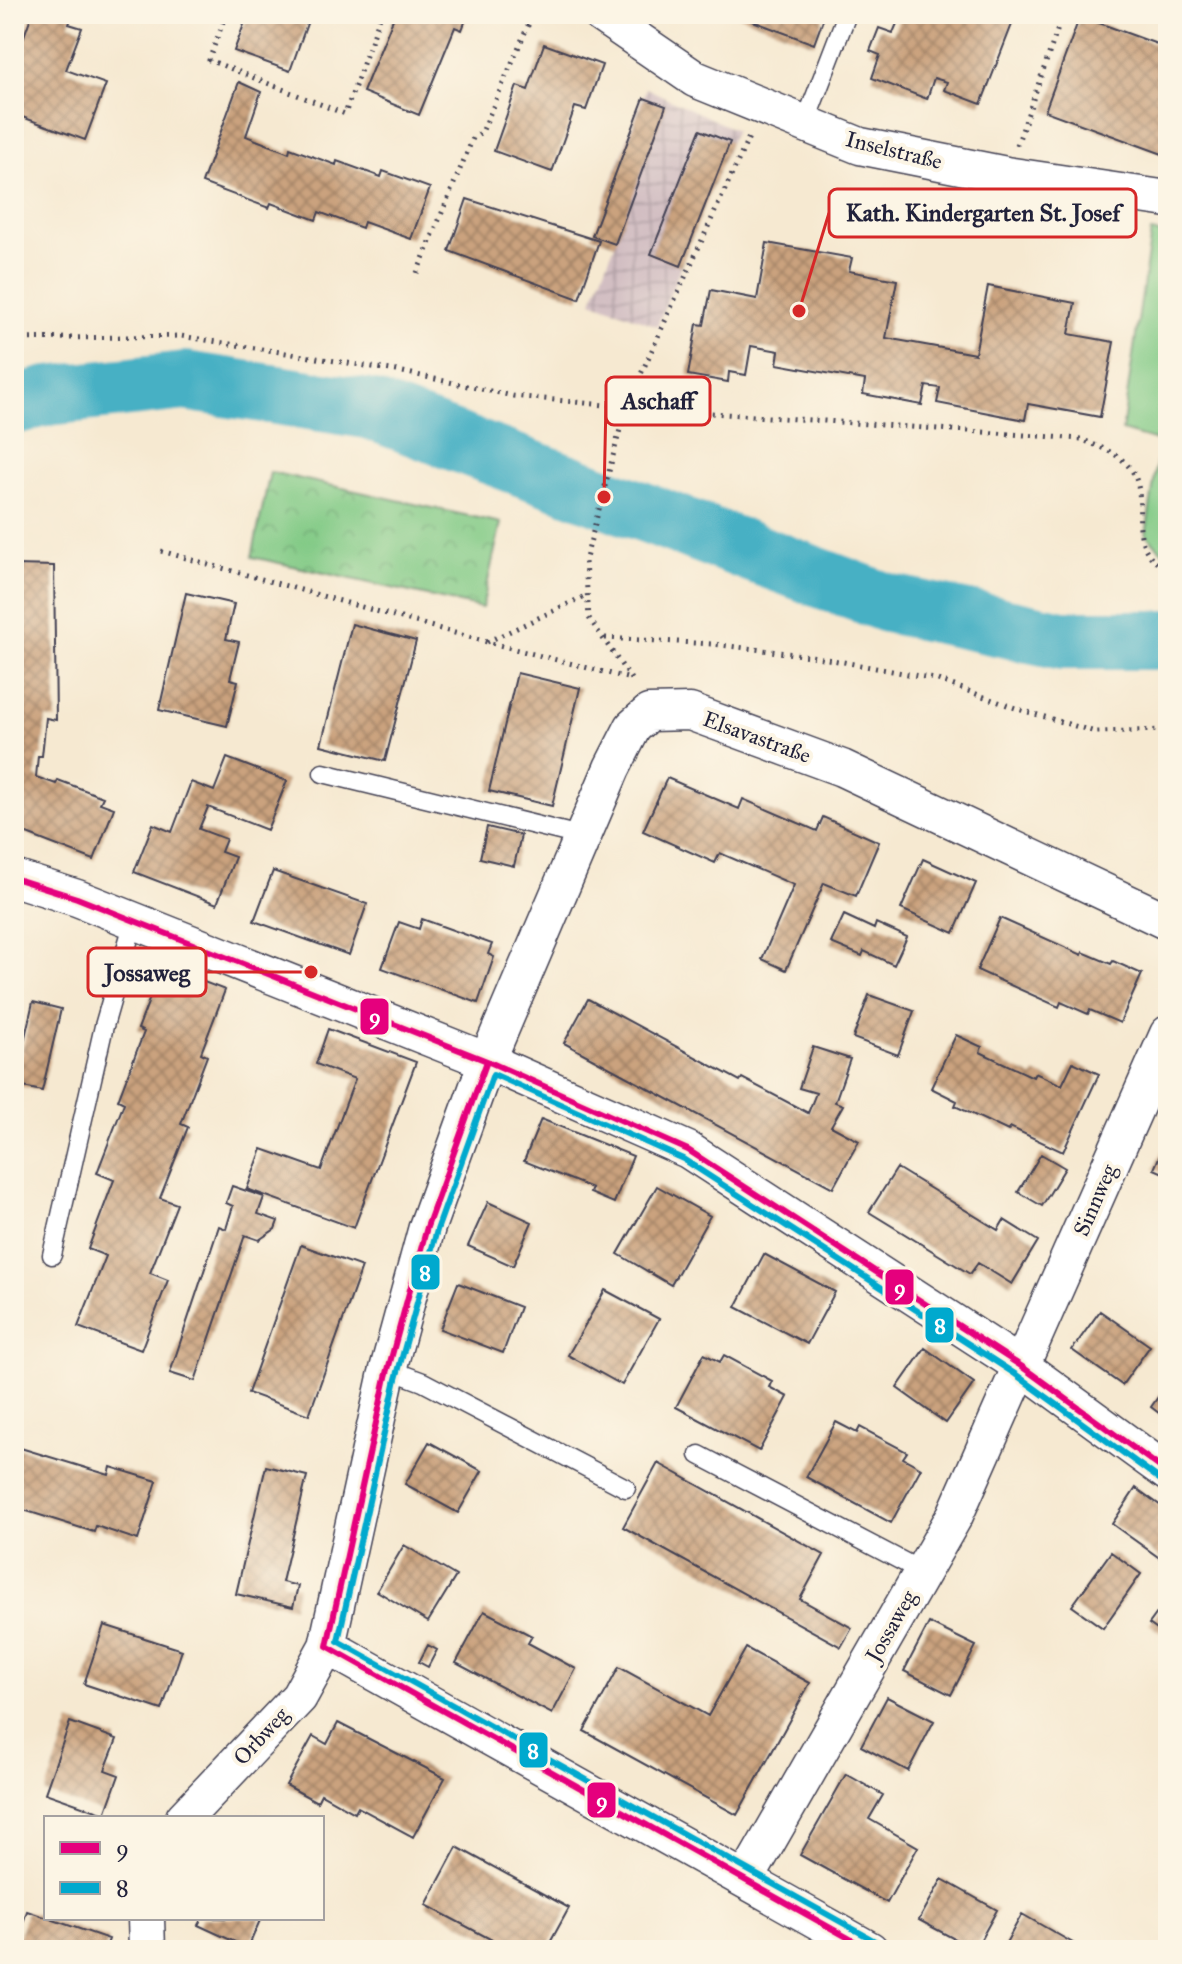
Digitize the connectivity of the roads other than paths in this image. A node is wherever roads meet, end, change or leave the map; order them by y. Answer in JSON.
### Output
{"nodes":[{"id":1,"x":600,"y":14,"type":"edge"},
{"id":2,"x":847,"y":14,"type":"edge"},
{"id":3,"x":805,"y":123,"type":"junction"},
{"id":4,"x":1168,"y":199,"type":"edge"},
{"id":5,"x":323,"y":773,"type":"dead end"},
{"id":6,"x":584,"y":837,"type":"junction"},
{"id":7,"x":14,"y":878,"type":"edge"},
{"id":8,"x":134,"y":921,"type":"junction"},
{"id":9,"x":1168,"y":922,"type":"edge"},
{"id":10,"x":1168,"y":1034,"type":"edge"},
{"id":11,"x":487,"y":1061,"type":"junction"},
{"id":12,"x":52,"y":1255,"type":"dead end"},
{"id":13,"x":1021,"y":1366,"type":"junction"},
{"id":14,"x":388,"y":1369,"type":"junction"},
{"id":15,"x":699,"y":1455,"type":"dead end"},
{"id":16,"x":1168,"y":1473,"type":"edge"},
{"id":17,"x":626,"y":1488,"type":"dead end"},
{"id":18,"x":923,"y":1572,"type":"junction"},
{"id":19,"x":327,"y":1646,"type":"junction"},
{"id":20,"x":186,"y":1816,"type":"edge"},
{"id":21,"x":746,"y":1879,"type":"junction"},
{"id":22,"x":146,"y":1920,"type":"edge"},
{"id":23,"x":147,"y":1950,"type":"edge"},
{"id":24,"x":870,"y":1950,"type":"edge"}],
"edges":[{"from":1,"to":3,"type":"street","name":"Inselstraße"},
{"from":2,"to":3,"type":"lane"},
{"from":3,"to":4,"type":"street","name":"Inselstraße"},
{"from":5,"to":6,"type":"lane"},
{"from":6,"to":9,"type":"street","name":"Elsavastraße"},
{"from":6,"to":11,"type":"street"},
{"from":7,"to":8,"type":"street"},
{"from":8,"to":11,"type":"street"},
{"from":8,"to":12,"type":"lane"},
{"from":10,"to":13,"type":"street","name":"Sinnweg"},
{"from":11,"to":13,"type":"street"},
{"from":11,"to":14,"type":"street","name":"Orbweg"},
{"from":13,"to":16,"type":"street"},
{"from":13,"to":18,"type":"street","name":"Jossaweg"},
{"from":14,"to":17,"type":"lane"},
{"from":14,"to":19,"type":"street","name":"Orbweg"},
{"from":15,"to":18,"type":"lane"},
{"from":18,"to":21,"type":"street","name":"Jossaweg"},
{"from":19,"to":20,"type":"street","name":"Orbweg"},
{"from":19,"to":21,"type":"street"},
{"from":21,"to":24,"type":"street"},
{"from":22,"to":23,"type":"street"}]}
